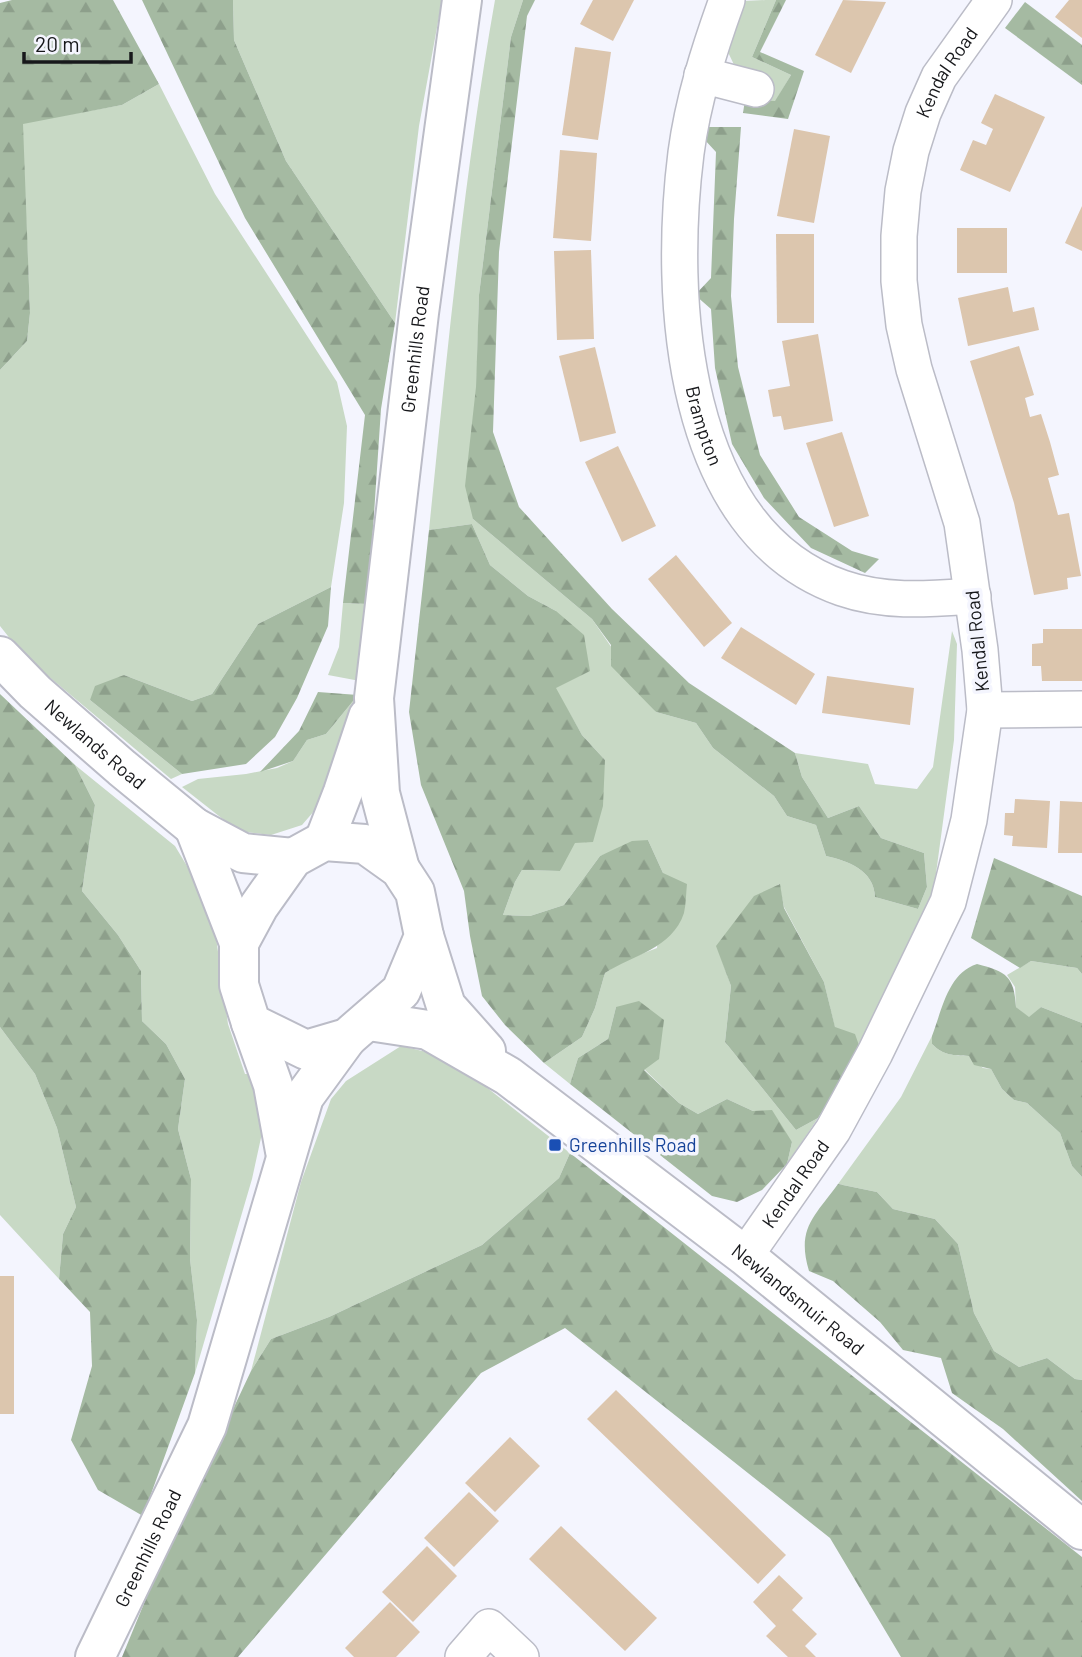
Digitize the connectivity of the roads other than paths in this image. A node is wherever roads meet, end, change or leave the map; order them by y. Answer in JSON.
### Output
{"nodes":[{"id":1,"x":462,"y":0,"type":"edge"},
{"id":2,"x":727,"y":0,"type":"edge"},
{"id":3,"x":994,"y":0,"type":"edge"},
{"id":4,"x":702,"y":75,"type":"junction"},
{"id":5,"x":756,"y":89,"type":"dead end"},
{"id":6,"x":973,"y":596,"type":"junction"},
{"id":7,"x":0,"y":656,"type":"edge"},
{"id":8,"x":374,"y":698,"type":"junction"},
{"id":9,"x":1082,"y":709,"type":"edge"},
{"id":10,"x":985,"y":710,"type":"junction"},
{"id":11,"x":194,"y":827,"type":"junction"},
{"id":12,"x":308,"y":849,"type":"junction"},
{"id":13,"x":400,"y":869,"type":"junction"},
{"id":14,"x":424,"y":936,"type":"junction"},
{"id":15,"x":239,"y":943,"type":"junction"},
{"id":16,"x":251,"y":1023,"type":"junction"},
{"id":17,"x":358,"y":1029,"type":"junction"},
{"id":18,"x":508,"y":1076,"type":"junction"},
{"id":19,"x":286,"y":1157,"type":"junction"},
{"id":20,"x":745,"y":1256,"type":"junction"},
{"id":21,"x":1082,"y":1530,"type":"edge"},
{"id":22,"x":95,"y":1657,"type":"edge"},
{"id":23,"x":463,"y":1657,"type":"edge"},
{"id":24,"x":521,"y":1657,"type":"edge"}],
"edges":[{"from":1,"to":8,"type":"street","name":"Greenhills Road"},
{"from":2,"to":4,"type":"street","name":"Brampton"},
{"from":3,"to":6,"type":"street","name":"Kendal Road"},
{"from":4,"to":5,"type":"street"},
{"from":4,"to":6,"type":"street","name":"Brampton"},
{"from":6,"to":10,"type":"street","name":"Kendal Road"},
{"from":7,"to":11,"type":"street","name":"Newlands Road"},
{"from":8,"to":12,"type":"street","name":"Greenhills Road"},
{"from":8,"to":13,"type":"street","name":"Greenhills Road"},
{"from":9,"to":10,"type":"street"},
{"from":10,"to":20,"type":"street","name":"Kendal Road"},
{"from":11,"to":12,"type":"street","name":"Newlands Road"},
{"from":11,"to":15,"type":"street","name":"Newlands Road"},
{"from":12,"to":13,"type":"street"},
{"from":12,"to":15,"type":"street"},
{"from":13,"to":14,"type":"street"},
{"from":14,"to":17,"type":"street"},
{"from":14,"to":18,"type":"street","name":"Newlandsmuir Road"},
{"from":15,"to":16,"type":"street"},
{"from":16,"to":17,"type":"street"},
{"from":16,"to":19,"type":"street","name":"Greenhills Road"},
{"from":17,"to":18,"type":"street","name":"Newlandsmuir Road"},
{"from":17,"to":19,"type":"street","name":"Greenhills Road"},
{"from":18,"to":20,"type":"street","name":"Newlandsmuir Road"},
{"from":19,"to":22,"type":"street","name":"Greenhills Road"},
{"from":20,"to":21,"type":"street","name":"Newlandsmuir Road"},
{"from":23,"to":24,"type":"street"}]}
